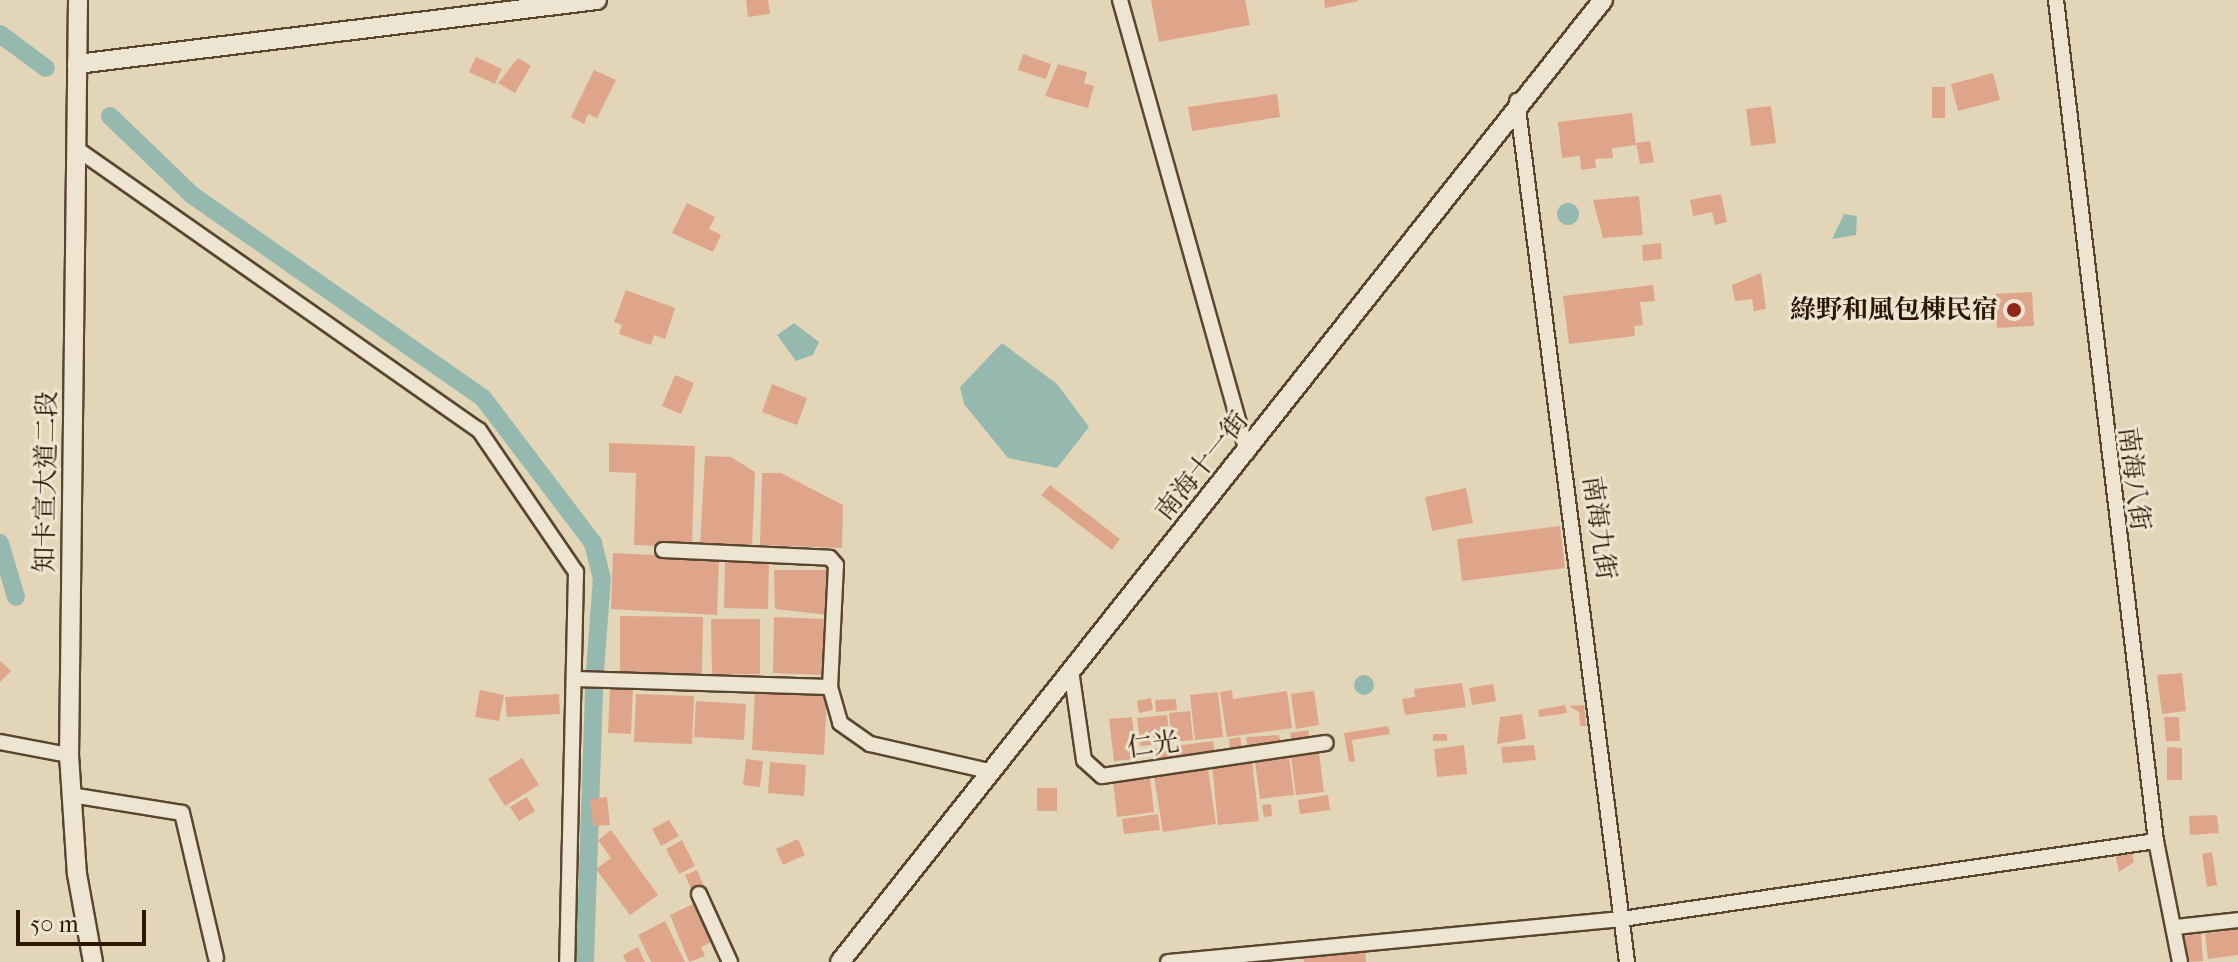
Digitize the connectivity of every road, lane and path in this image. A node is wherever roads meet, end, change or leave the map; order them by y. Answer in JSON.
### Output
{"nodes":[{"id":1,"x":78,"y":0,"type":"edge"},
{"id":2,"x":597,"y":0,"type":"edge"},
{"id":3,"x":1120,"y":0,"type":"edge"},
{"id":4,"x":1603,"y":0,"type":"edge"},
{"id":5,"x":2056,"y":0,"type":"edge"},
{"id":6,"x":77,"y":64,"type":"junction"},
{"id":7,"x":1517,"y":100,"type":"junction"},
{"id":8,"x":77,"y":149,"type":"junction"},
{"id":9,"x":1247,"y":452,"type":"junction"},
{"id":10,"x":663,"y":550,"type":"dead end"},
{"id":11,"x":1071,"y":670,"type":"junction"},
{"id":12,"x":575,"y":679,"type":"junction"},
{"id":13,"x":830,"y":687,"type":"junction"},
{"id":14,"x":0,"y":742,"type":"edge"},
{"id":15,"x":1326,"y":743,"type":"dead end"},
{"id":16,"x":69,"y":755,"type":"junction"},
{"id":17,"x":989,"y":771,"type":"junction"},
{"id":18,"x":71,"y":795,"type":"junction"},
{"id":19,"x":2156,"y":841,"type":"junction"},
{"id":20,"x":699,"y":894,"type":"dead end"},
{"id":21,"x":1622,"y":918,"type":"junction"},
{"id":22,"x":2238,"y":920,"type":"edge"},
{"id":23,"x":2176,"y":927,"type":"junction"},
{"id":24,"x":216,"y":958,"type":"dead end"},
{"id":25,"x":93,"y":962,"type":"edge"},
{"id":26,"x":567,"y":962,"type":"edge"},
{"id":27,"x":730,"y":962,"type":"edge"},
{"id":28,"x":840,"y":962,"type":"edge"},
{"id":29,"x":1168,"y":962,"type":"edge"},
{"id":30,"x":1627,"y":962,"type":"edge"},
{"id":31,"x":2180,"y":962,"type":"edge"}],
"edges":[{"from":1,"to":6,"type":"street","name":"知卡宣大道二段"},
{"from":2,"to":6,"type":"street"},
{"from":3,"to":9,"type":"street"},
{"from":4,"to":7,"type":"street","name":"南海十一街"},
{"from":5,"to":19,"type":"street","name":"南海八街"},
{"from":6,"to":8,"type":"street","name":"知卡宣大道二段"},
{"from":7,"to":9,"type":"street","name":"南海十一街"},
{"from":7,"to":21,"type":"street","name":"南海九街"},
{"from":8,"to":12,"type":"street"},
{"from":8,"to":16,"type":"street","name":"知卡宣大道二段"},
{"from":9,"to":11,"type":"street","name":"南海十一街"},
{"from":10,"to":13,"type":"street"},
{"from":11,"to":15,"type":"street","name":"仁光"},
{"from":11,"to":17,"type":"street","name":"南海十一街"},
{"from":12,"to":13,"type":"street"},
{"from":12,"to":26,"type":"street"},
{"from":13,"to":17,"type":"street"},
{"from":14,"to":16,"type":"street"},
{"from":16,"to":18,"type":"street","name":"知卡宣大道二段"},
{"from":17,"to":28,"type":"street","name":"南海十一街"},
{"from":18,"to":24,"type":"street"},
{"from":18,"to":25,"type":"street","name":"知卡宣大道二段"},
{"from":19,"to":21,"type":"street"},
{"from":19,"to":23,"type":"street","name":"南海八街"},
{"from":20,"to":27,"type":"street"},
{"from":21,"to":29,"type":"street"},
{"from":21,"to":30,"type":"street","name":"南海九街"},
{"from":22,"to":23,"type":"street"},
{"from":23,"to":31,"type":"street","name":"南海八街"}]}
